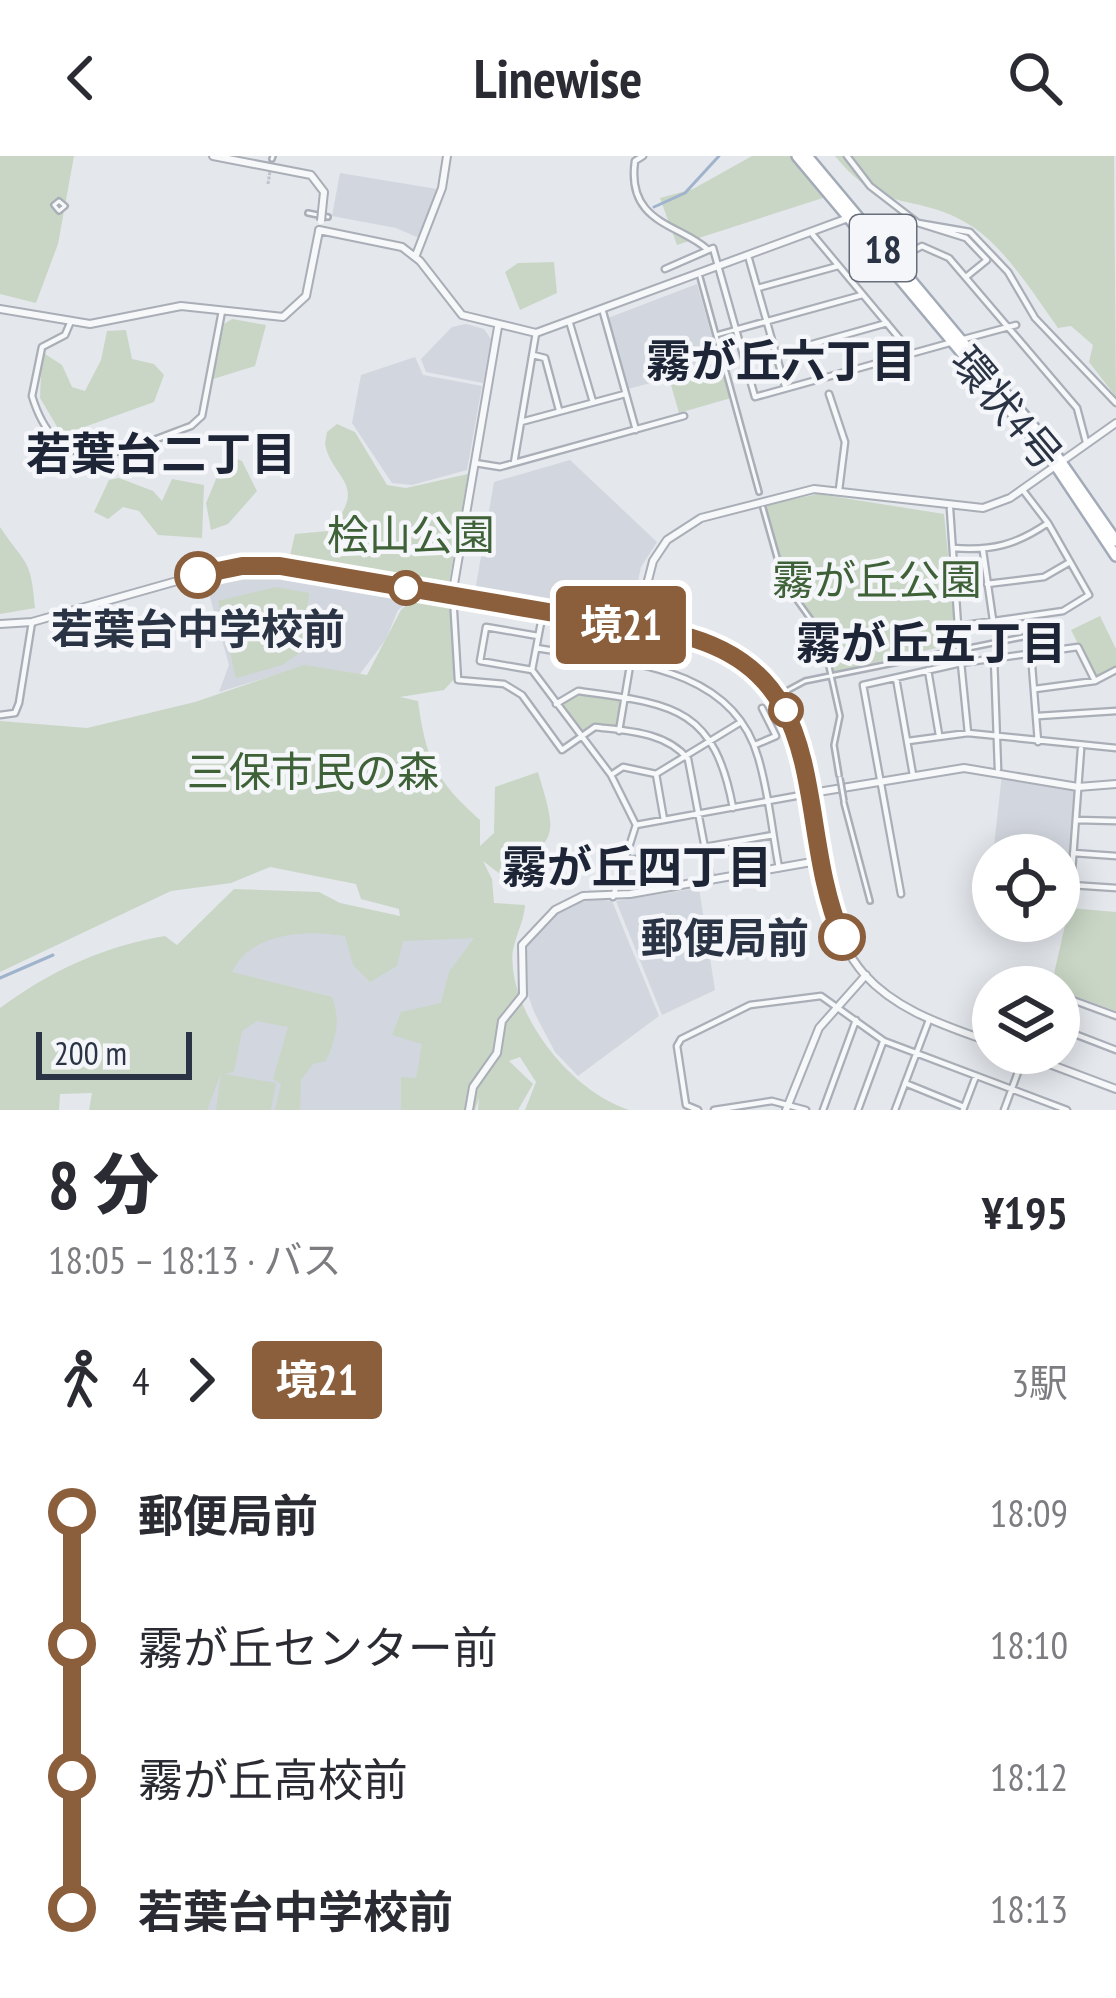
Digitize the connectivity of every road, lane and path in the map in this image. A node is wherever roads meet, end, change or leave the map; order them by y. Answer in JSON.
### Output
{"nodes":[{"id":1,"x":213,"y":156,"type":"edge"},
{"id":2,"x":446,"y":156,"type":"edge"},
{"id":3,"x":643,"y":156,"type":"edge"},
{"id":4,"x":797,"y":156,"type":"edge"},
{"id":5,"x":807,"y":156,"type":"edge"},
{"id":6,"x":847,"y":156,"type":"edge"},
{"id":7,"x":225,"y":157,"type":"edge"},
{"id":8,"x":308,"y":213,"type":"dead end"},
{"id":9,"x":852,"y":217,"type":"junction"},
{"id":10,"x":323,"y":220,"type":"junction"},
{"id":11,"x":918,"y":223,"type":"junction"},
{"id":12,"x":814,"y":235,"type":"junction"},
{"id":13,"x":707,"y":249,"type":"junction"},
{"id":14,"x":417,"y":253,"type":"junction"},
{"id":15,"x":749,"y":259,"type":"junction"},
{"id":16,"x":894,"y":261,"type":"junction"},
{"id":17,"x":838,"y":266,"type":"junction"},
{"id":18,"x":665,"y":269,"type":"dead end"},
{"id":19,"x":719,"y":270,"type":"junction"},
{"id":20,"x":700,"y":277,"type":"junction"},
{"id":21,"x":966,"y":277,"type":"junction"},
{"id":22,"x":758,"y":288,"type":"junction"},
{"id":23,"x":862,"y":295,"type":"junction"},
{"id":24,"x":0,"y":309,"type":"edge"},
{"id":25,"x":222,"y":311,"type":"junction"},
{"id":26,"x":603,"y":312,"type":"junction"},
{"id":27,"x":71,"y":321,"type":"junction"},
{"id":28,"x":767,"y":322,"type":"junction"},
{"id":29,"x":886,"y":323,"type":"junction"},
{"id":30,"x":570,"y":324,"type":"junction"},
{"id":31,"x":1016,"y":325,"type":"dead end"},
{"id":32,"x":498,"y":327,"type":"junction"},
{"id":33,"x":1008,"y":327,"type":"junction"},
{"id":34,"x":735,"y":330,"type":"junction"},
{"id":35,"x":536,"y":333,"type":"junction"},
{"id":36,"x":716,"y":335,"type":"junction"},
{"id":37,"x":956,"y":341,"type":"junction"},
{"id":38,"x":911,"y":352,"type":"junction"},
{"id":39,"x":776,"y":354,"type":"junction"},
{"id":40,"x":533,"y":356,"type":"junction"},
{"id":41,"x":785,"y":388,"type":"junction"},
{"id":42,"x":625,"y":394,"type":"junction"},
{"id":43,"x":829,"y":394,"type":"dead end"},
{"id":44,"x":592,"y":402,"type":"junction"},
{"id":45,"x":1116,"y":403,"type":"edge"},
{"id":46,"x":560,"y":411,"type":"junction"},
{"id":47,"x":684,"y":416,"type":"dead end"},
{"id":48,"x":520,"y":422,"type":"junction"},
{"id":49,"x":1116,"y":423,"type":"edge"},
{"id":50,"x":636,"y":430,"type":"junction"},
{"id":51,"x":1086,"y":442,"type":"junction"},
{"id":52,"x":1057,"y":461,"type":"junction"},
{"id":53,"x":475,"y":463,"type":"junction"},
{"id":54,"x":514,"y":463,"type":"junction"},
{"id":55,"x":1022,"y":489,"type":"junction"},
{"id":56,"x":839,"y":490,"type":"junction"},
{"id":57,"x":759,"y":492,"type":"dead end"},
{"id":58,"x":764,"y":508,"type":"dead end"},
{"id":59,"x":950,"y":508,"type":"junction"},
{"id":60,"x":1048,"y":523,"type":"junction"},
{"id":61,"x":1116,"y":541,"type":"edge"},
{"id":62,"x":951,"y":548,"type":"junction"},
{"id":63,"x":983,"y":550,"type":"junction"},
{"id":64,"x":1116,"y":556,"type":"edge"},
{"id":65,"x":1070,"y":562,"type":"junction"},
{"id":66,"x":988,"y":584,"type":"junction"},
{"id":67,"x":452,"y":596,"type":"junction"},
{"id":68,"x":543,"y":612,"type":"junction"},
{"id":69,"x":992,"y":620,"type":"junction"},
{"id":70,"x":32,"y":622,"type":"junction"},
{"id":71,"x":0,"y":624,"type":"edge"},
{"id":72,"x":636,"y":627,"type":"junction"},
{"id":73,"x":1033,"y":635,"type":"dead end"},
{"id":74,"x":538,"y":636,"type":"junction"},
{"id":75,"x":536,"y":648,"type":"junction"},
{"id":76,"x":1031,"y":653,"type":"junction"},
{"id":77,"x":994,"y":658,"type":"junction"},
{"id":78,"x":961,"y":663,"type":"junction"},
{"id":79,"x":631,"y":665,"type":"junction"},
{"id":80,"x":532,"y":670,"type":"junction"},
{"id":81,"x":928,"y":670,"type":"junction"},
{"id":82,"x":1116,"y":670,"type":"edge"},
{"id":83,"x":896,"y":677,"type":"junction"},
{"id":84,"x":1095,"y":681,"type":"junction"},
{"id":85,"x":1034,"y":688,"type":"junction"},
{"id":86,"x":777,"y":696,"type":"junction"},
{"id":87,"x":625,"y":698,"type":"junction"},
{"id":88,"x":556,"y":704,"type":"junction"},
{"id":89,"x":762,"y":708,"type":"dead end"},
{"id":90,"x":1116,"y":711,"type":"edge"},
{"id":91,"x":0,"y":716,"type":"edge"},
{"id":92,"x":1036,"y":716,"type":"junction"},
{"id":93,"x":741,"y":722,"type":"junction"},
{"id":94,"x":619,"y":731,"type":"junction"},
{"id":95,"x":968,"y":733,"type":"junction"},
{"id":96,"x":939,"y":736,"type":"junction"},
{"id":97,"x":579,"y":737,"type":"junction"},
{"id":98,"x":1000,"y":737,"type":"junction"},
{"id":99,"x":714,"y":740,"type":"junction"},
{"id":100,"x":908,"y":741,"type":"junction"},
{"id":101,"x":1038,"y":742,"type":"junction"},
{"id":102,"x":754,"y":746,"type":"junction"},
{"id":103,"x":1081,"y":748,"type":"junction"},
{"id":104,"x":1116,"y":748,"type":"edge"},
{"id":105,"x":688,"y":758,"type":"junction"},
{"id":106,"x":998,"y":769,"type":"junction"},
{"id":107,"x":656,"y":774,"type":"junction"},
{"id":108,"x":913,"y":775,"type":"junction"},
{"id":109,"x":611,"y":776,"type":"junction"},
{"id":110,"x":882,"y":781,"type":"junction"},
{"id":111,"x":1116,"y":784,"type":"edge"},
{"id":112,"x":1078,"y":787,"type":"junction"},
{"id":113,"x":810,"y":794,"type":"junction"},
{"id":114,"x":767,"y":802,"type":"junction"},
{"id":115,"x":733,"y":808,"type":"junction"},
{"id":116,"x":699,"y":814,"type":"junction"},
{"id":117,"x":664,"y":820,"type":"junction"},
{"id":118,"x":1076,"y":820,"type":"junction"},
{"id":119,"x":1116,"y":821,"type":"edge"},
{"id":120,"x":636,"y":825,"type":"junction"},
{"id":121,"x":1075,"y":834,"type":"edge"},
{"id":122,"x":773,"y":835,"type":"junction"},
{"id":123,"x":705,"y":847,"type":"junction"},
{"id":124,"x":1080,"y":853,"type":"edge"},
{"id":125,"x":1116,"y":856,"type":"edge"},
{"id":126,"x":823,"y":860,"type":"junction"},
{"id":127,"x":624,"y":862,"type":"junction"},
{"id":128,"x":779,"y":868,"type":"junction"},
{"id":129,"x":711,"y":880,"type":"junction"},
{"id":130,"x":1080,"y":885,"type":"edge"},
{"id":131,"x":1116,"y":888,"type":"edge"},
{"id":132,"x":901,"y":894,"type":"dead end"},
{"id":133,"x":613,"y":897,"type":"junction"},
{"id":134,"x":870,"y":901,"type":"dead end"},
{"id":135,"x":866,"y":975,"type":"junction"},
{"id":136,"x":1080,"y":1002,"type":"edge"},
{"id":137,"x":835,"y":1005,"type":"junction"},
{"id":138,"x":1116,"y":1016,"type":"edge"},
{"id":139,"x":856,"y":1020,"type":"junction"},
{"id":140,"x":929,"y":1020,"type":"junction"},
{"id":141,"x":972,"y":1035,"type":"edge"},
{"id":142,"x":1080,"y":1036,"type":"edge"},
{"id":143,"x":884,"y":1041,"type":"junction"},
{"id":144,"x":1116,"y":1050,"type":"edge"},
{"id":145,"x":916,"y":1054,"type":"junction"},
{"id":146,"x":1017,"y":1074,"type":"edge"},
{"id":147,"x":1077,"y":1074,"type":"edge"},
{"id":148,"x":976,"y":1076,"type":"junction"},
{"id":149,"x":905,"y":1083,"type":"junction"},
{"id":150,"x":1012,"y":1089,"type":"junction"},
{"id":151,"x":1116,"y":1089,"type":"edge"},
{"id":152,"x":1045,"y":1106,"type":"edge"},
{"id":153,"x":786,"y":1108,"type":"edge"},
{"id":154,"x":964,"y":1108,"type":"edge"},
{"id":155,"x":469,"y":1110,"type":"edge"},
{"id":156,"x":698,"y":1110,"type":"edge"},
{"id":157,"x":714,"y":1110,"type":"edge"},
{"id":158,"x":806,"y":1110,"type":"edge"},
{"id":159,"x":823,"y":1110,"type":"edge"},
{"id":160,"x":858,"y":1110,"type":"edge"},
{"id":161,"x":895,"y":1110,"type":"edge"},
{"id":162,"x":1004,"y":1110,"type":"edge"},
{"id":163,"x":1067,"y":1110,"type":"edge"}],
"edges":[{"from":1,"to":7,"type":"street"},
{"from":2,"to":14,"type":"street"},
{"from":3,"to":13,"type":"street"},
{"from":4,"to":9,"type":"main road","name":"環状4号","number":"18"},
{"from":5,"to":9,"type":"main road","name":"環状4号","number":"18"},
{"from":6,"to":11,"type":"street"},
{"from":7,"to":10,"type":"street"},
{"from":8,"to":10,"type":"street"},
{"from":9,"to":12,"type":"street"},
{"from":9,"to":16,"type":"main road","name":"環状4号","number":"18"},
{"from":9,"to":37,"type":"main road","name":"環状4号","number":"18"},
{"from":10,"to":14,"type":"street"},
{"from":10,"to":25,"type":"street"},
{"from":11,"to":21,"type":"street"},
{"from":11,"to":45,"type":"street"},
{"from":12,"to":15,"type":"street"},
{"from":12,"to":17,"type":"street"},
{"from":13,"to":18,"type":"street"},
{"from":13,"to":19,"type":"street"},
{"from":14,"to":32,"type":"street"},
{"from":15,"to":19,"type":"street"},
{"from":15,"to":22,"type":"street"},
{"from":16,"to":21,"type":"street"},
{"from":16,"to":37,"type":"main road","name":"環状4号","number":"18"},
{"from":17,"to":22,"type":"street"},
{"from":17,"to":23,"type":"street"},
{"from":19,"to":20,"type":"street"},
{"from":19,"to":34,"type":"street"},
{"from":20,"to":26,"type":"street"},
{"from":20,"to":36,"type":"street"},
{"from":21,"to":33,"type":"street"},
{"from":22,"to":28,"type":"street"},
{"from":23,"to":28,"type":"street"},
{"from":23,"to":29,"type":"street"},
{"from":24,"to":27,"type":"street"},
{"from":25,"to":27,"type":"street"},
{"from":25,"to":27,"type":"street"},
{"from":26,"to":30,"type":"street"},
{"from":26,"to":42,"type":"street"},
{"from":28,"to":34,"type":"street"},
{"from":28,"to":39,"type":"street"},
{"from":29,"to":38,"type":"street"},
{"from":29,"to":39,"type":"street"},
{"from":30,"to":35,"type":"street"},
{"from":30,"to":44,"type":"street"},
{"from":31,"to":33,"type":"street"},
{"from":32,"to":35,"type":"street"},
{"from":32,"to":53,"type":"street"},
{"from":33,"to":37,"type":"street"},
{"from":33,"to":51,"type":"street"},
{"from":34,"to":36,"type":"street"},
{"from":34,"to":41,"type":"street"},
{"from":35,"to":40,"type":"street"},
{"from":36,"to":57,"type":"street"},
{"from":37,"to":38,"type":"street"},
{"from":37,"to":52,"type":"main road","name":"環状4号","number":"18"},
{"from":38,"to":41,"type":"street"},
{"from":39,"to":41,"type":"street"},
{"from":40,"to":46,"type":"street"},
{"from":40,"to":48,"type":"street"},
{"from":42,"to":44,"type":"street"},
{"from":42,"to":50,"type":"street"},
{"from":43,"to":56,"type":"street"},
{"from":44,"to":46,"type":"street"},
{"from":46,"to":48,"type":"street"},
{"from":47,"to":50,"type":"street"},
{"from":48,"to":54,"type":"street"},
{"from":49,"to":51,"type":"street"},
{"from":50,"to":54,"type":"street"},
{"from":51,"to":52,"type":"street"},
{"from":52,"to":55,"type":"street"},
{"from":52,"to":61,"type":"main road","name":"環状4号","number":"18"},
{"from":52,"to":64,"type":"main road","name":"環状4号","number":"18"},
{"from":53,"to":54,"type":"street"},
{"from":53,"to":67,"type":"street"},
{"from":55,"to":59,"type":"street"},
{"from":55,"to":60,"type":"street"},
{"from":56,"to":59,"type":"street"},
{"from":56,"to":72,"type":"street"},
{"from":58,"to":134,"type":"street","bridge":true},
{"from":59,"to":62,"type":"street"},
{"from":60,"to":63,"type":"street"},
{"from":60,"to":65,"type":"street"},
{"from":62,"to":63,"type":"street"},
{"from":62,"to":69,"type":"street"},
{"from":63,"to":66,"type":"street"},
{"from":65,"to":66,"type":"street"},
{"from":65,"to":69,"type":"street"},
{"from":66,"to":69,"type":"street"},
{"from":67,"to":68,"type":"street"},
{"from":67,"to":70,"type":"street"},
{"from":67,"to":97,"type":"street"},
{"from":68,"to":72,"type":"street"},
{"from":68,"to":74,"type":"street"},
{"from":70,"to":71,"type":"street"},
{"from":70,"to":91,"type":"street"},
{"from":72,"to":79,"type":"street"},
{"from":72,"to":86,"type":"street"},
{"from":73,"to":86,"type":"street"},
{"from":74,"to":75,"type":"street"},
{"from":74,"to":80,"type":"street"},
{"from":75,"to":79,"type":"street"},
{"from":75,"to":80,"type":"street"},
{"from":76,"to":77,"type":"street"},
{"from":76,"to":84,"type":"street"},
{"from":76,"to":85,"type":"street"},
{"from":77,"to":78,"type":"street"},
{"from":77,"to":98,"type":"street"},
{"from":78,"to":81,"type":"street"},
{"from":78,"to":95,"type":"street"},
{"from":79,"to":87,"type":"street"},
{"from":79,"to":93,"type":"street"},
{"from":80,"to":88,"type":"street"},
{"from":81,"to":83,"type":"street"},
{"from":81,"to":96,"type":"street"},
{"from":82,"to":84,"type":"street"},
{"from":83,"to":100,"type":"street"},
{"from":83,"to":110,"type":"street"},
{"from":84,"to":85,"type":"street"},
{"from":85,"to":92,"type":"street"},
{"from":86,"to":113,"type":"street"},
{"from":87,"to":88,"type":"street"},
{"from":87,"to":94,"type":"street"},
{"from":87,"to":99,"type":"street"},
{"from":88,"to":97,"type":"street"},
{"from":89,"to":102,"type":"street"},
{"from":90,"to":92,"type":"street"},
{"from":92,"to":101,"type":"street"},
{"from":93,"to":99,"type":"street"},
{"from":93,"to":102,"type":"street"},
{"from":94,"to":97,"type":"street"},
{"from":94,"to":105,"type":"street"},
{"from":95,"to":96,"type":"street"},
{"from":95,"to":98,"type":"street"},
{"from":96,"to":100,"type":"street"},
{"from":97,"to":109,"type":"street"},
{"from":98,"to":101,"type":"street"},
{"from":98,"to":106,"type":"street"},
{"from":99,"to":105,"type":"street"},
{"from":99,"to":115,"type":"street"},
{"from":100,"to":108,"type":"street"},
{"from":101,"to":103,"type":"street"},
{"from":102,"to":114,"type":"street"},
{"from":103,"to":104,"type":"street"},
{"from":103,"to":112,"type":"street"},
{"from":105,"to":107,"type":"street"},
{"from":105,"to":116,"type":"street"},
{"from":106,"to":108,"type":"street"},
{"from":106,"to":112,"type":"street"},
{"from":107,"to":109,"type":"street"},
{"from":107,"to":117,"type":"street"},
{"from":108,"to":110,"type":"street"},
{"from":109,"to":120,"type":"street"},
{"from":110,"to":113,"type":"street"},
{"from":110,"to":132,"type":"street"},
{"from":111,"to":112,"type":"street"},
{"from":112,"to":118,"type":"street"},
{"from":113,"to":114,"type":"street"},
{"from":113,"to":126,"type":"street"},
{"from":114,"to":115,"type":"street"},
{"from":114,"to":122,"type":"street"},
{"from":115,"to":116,"type":"street"},
{"from":116,"to":117,"type":"street"},
{"from":116,"to":123,"type":"street"},
{"from":117,"to":120,"type":"street"},
{"from":118,"to":119,"type":"street"},
{"from":118,"to":121,"type":"street"},
{"from":120,"to":127,"type":"street"},
{"from":122,"to":123,"type":"street"},
{"from":122,"to":128,"type":"street"},
{"from":123,"to":127,"type":"street"},
{"from":123,"to":129,"type":"street"},
{"from":124,"to":125,"type":"street"},
{"from":126,"to":128,"type":"street"},
{"from":126,"to":135,"type":"street"},
{"from":127,"to":133,"type":"street"},
{"from":128,"to":129,"type":"street"},
{"from":129,"to":133,"type":"street"},
{"from":130,"to":131,"type":"street"},
{"from":133,"to":155,"type":"street"},
{"from":135,"to":137,"type":"street"},
{"from":135,"to":140,"type":"street"},
{"from":136,"to":138,"type":"street"},
{"from":137,"to":139,"type":"street"},
{"from":137,"to":153,"type":"street"},
{"from":137,"to":156,"type":"street"},
{"from":139,"to":143,"type":"street"},
{"from":139,"to":159,"type":"street"},
{"from":140,"to":141,"type":"street"},
{"from":140,"to":145,"type":"street"},
{"from":142,"to":144,"type":"street"},
{"from":143,"to":145,"type":"street"},
{"from":143,"to":160,"type":"street"},
{"from":145,"to":148,"type":"street"},
{"from":145,"to":149,"type":"street"},
{"from":146,"to":150,"type":"street"},
{"from":147,"to":151,"type":"street"},
{"from":148,"to":150,"type":"street"},
{"from":148,"to":154,"type":"street"},
{"from":149,"to":154,"type":"street"},
{"from":149,"to":161,"type":"street"},
{"from":150,"to":152,"type":"street"},
{"from":150,"to":162,"type":"street"},
{"from":152,"to":163,"type":"street"},
{"from":153,"to":157,"type":"street"},
{"from":153,"to":158,"type":"street"}]}
